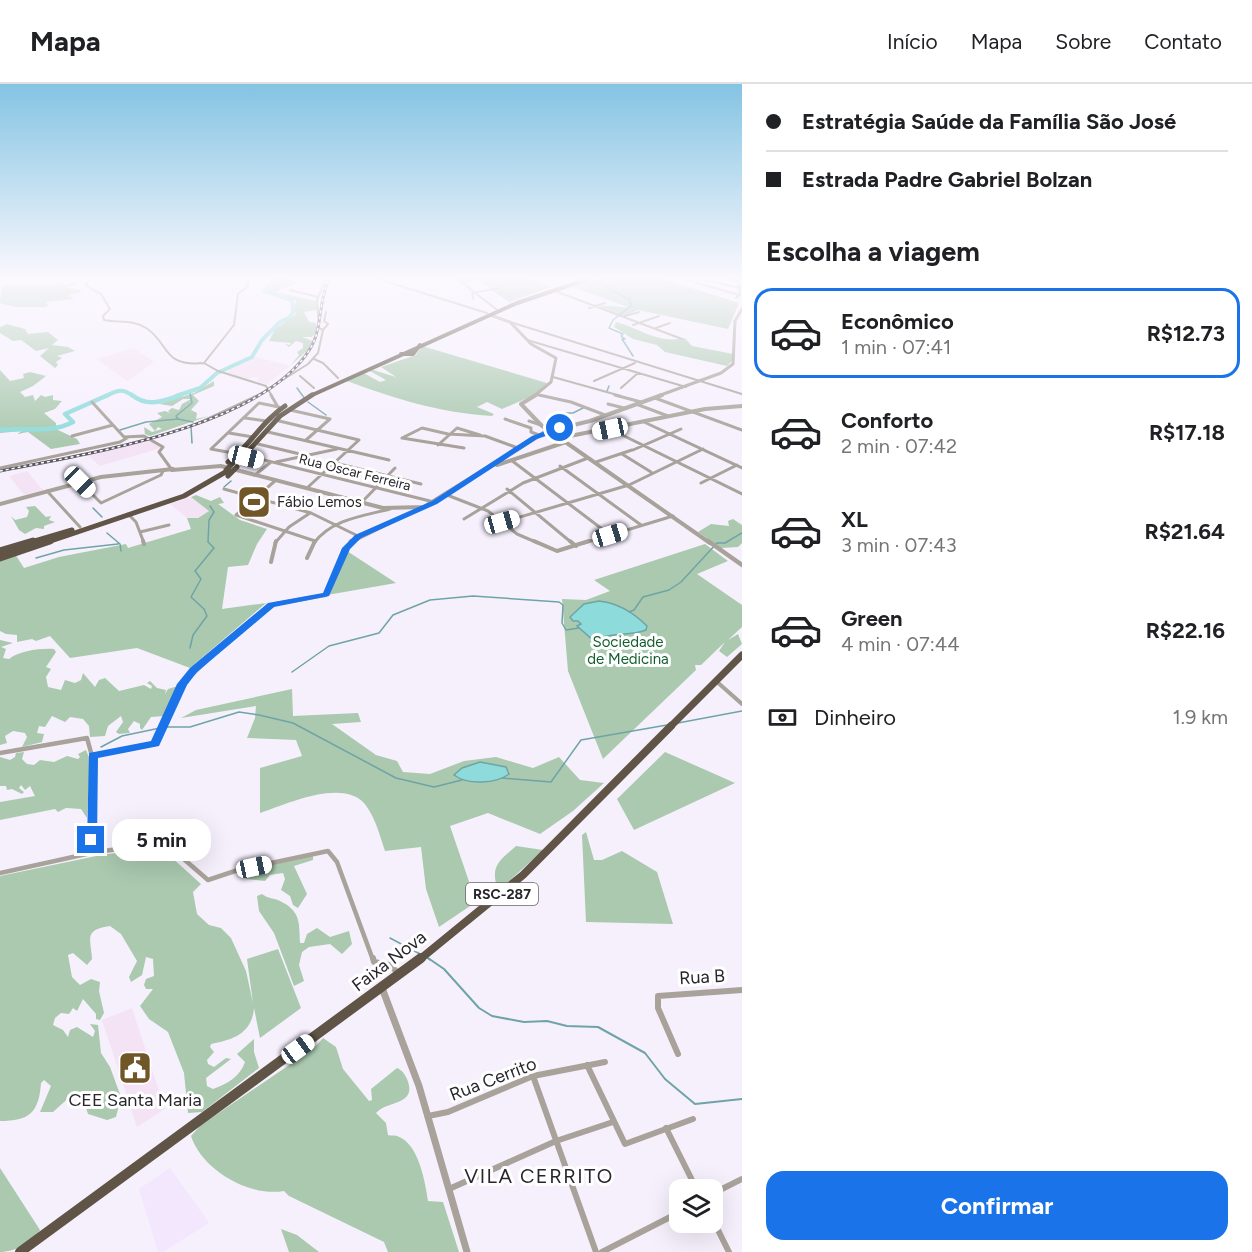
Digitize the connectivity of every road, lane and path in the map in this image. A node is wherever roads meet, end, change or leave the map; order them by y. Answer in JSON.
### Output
{"nodes":[{"id":1,"x":154,"y":334,"type":"edge"},
{"id":2,"x":227,"y":334,"type":"edge"},
{"id":3,"x":322,"y":334,"type":"edge"},
{"id":4,"x":438,"y":334,"type":"joint"},
{"id":5,"x":445,"y":334,"type":"edge"},
{"id":6,"x":521,"y":334,"type":"edge"},
{"id":7,"x":546,"y":334,"type":"edge"},
{"id":8,"x":667,"y":334,"type":"edge"},
{"id":9,"x":675,"y":334,"type":"edge"},
{"id":10,"x":735,"y":334,"type":"edge"},
{"id":11,"x":671,"y":335,"type":"junction"},
{"id":12,"x":682,"y":339,"type":"dead end"},
{"id":13,"x":527,"y":340,"type":"junction"},
{"id":14,"x":591,"y":348,"type":"junction"},
{"id":15,"x":400,"y":354,"type":"junction"},
{"id":16,"x":579,"y":355,"type":"junction"},
{"id":17,"x":314,"y":359,"type":"junction"},
{"id":18,"x":204,"y":363,"type":"junction"},
{"id":19,"x":636,"y":363,"type":"junction"},
{"id":20,"x":624,"y":368,"type":"junction"},
{"id":21,"x":639,"y":373,"type":"junction"},
{"id":22,"x":300,"y":376,"type":"dead end"},
{"id":23,"x":553,"y":377,"type":"junction"},
{"id":24,"x":338,"y":378,"type":"junction"},
{"id":25,"x":594,"y":381,"type":"dead end"},
{"id":26,"x":325,"y":383,"type":"junction"},
{"id":27,"x":699,"y":383,"type":"junction"},
{"id":28,"x":687,"y":387,"type":"junction"},
{"id":29,"x":314,"y":388,"type":"junction"},
{"id":30,"x":621,"y":388,"type":"dead end"},
{"id":31,"x":268,"y":389,"type":"junction"},
{"id":32,"x":310,"y":394,"type":"junction"},
{"id":33,"x":742,"y":394,"type":"edge"},
{"id":34,"x":539,"y":395,"type":"junction"},
{"id":35,"x":654,"y":398,"type":"junction"},
{"id":36,"x":641,"y":402,"type":"junction"},
{"id":37,"x":93,"y":403,"type":"dead end"},
{"id":38,"x":608,"y":404,"type":"dead end"},
{"id":39,"x":636,"y":404,"type":"junction"},
{"id":40,"x":742,"y":406,"type":"edge"},
{"id":41,"x":280,"y":407,"type":"junction"},
{"id":42,"x":624,"y":408,"type":"junction"},
{"id":43,"x":693,"y":411,"type":"junction"},
{"id":44,"x":605,"y":416,"type":"junction"},
{"id":45,"x":669,"y":416,"type":"junction"},
{"id":46,"x":244,"y":417,"type":"junction"},
{"id":47,"x":504,"y":419,"type":"dead end"},
{"id":48,"x":267,"y":421,"type":"junction"},
{"id":49,"x":274,"y":421,"type":"junction"},
{"id":50,"x":529,"y":422,"type":"dead end"},
{"id":51,"x":644,"y":422,"type":"junction"},
{"id":52,"x":199,"y":423,"type":"dead end"},
{"id":53,"x":113,"y":425,"type":"junction"},
{"id":54,"x":541,"y":425,"type":"junction"},
{"id":55,"x":742,"y":426,"type":"edge"},
{"id":56,"x":736,"y":428,"type":"junction"},
{"id":57,"x":610,"y":429,"type":"junction"},
{"id":58,"x":681,"y":429,"type":"dead end"},
{"id":59,"x":318,"y":430,"type":"junction"},
{"id":60,"x":742,"y":430,"type":"edge"},
{"id":61,"x":547,"y":431,"type":"junction"},
{"id":62,"x":268,"y":432,"type":"junction"},
{"id":63,"x":228,"y":433,"type":"junction"},
{"id":64,"x":448,"y":434,"type":"junction"},
{"id":65,"x":585,"y":434,"type":"junction"},
{"id":66,"x":670,"y":434,"type":"junction"},
{"id":67,"x":480,"y":435,"type":"junction"},
{"id":68,"x":539,"y":435,"type":"junction"},
{"id":69,"x":72,"y":436,"type":"dead end"},
{"id":70,"x":253,"y":437,"type":"junction"},
{"id":71,"x":127,"y":438,"type":"junction"},
{"id":72,"x":560,"y":438,"type":"junction"},
{"id":73,"x":305,"y":441,"type":"junction"},
{"id":74,"x":566,"y":442,"type":"junction"},
{"id":75,"x":258,"y":444,"type":"junction"},
{"id":76,"x":437,"y":445,"type":"junction"},
{"id":77,"x":643,"y":446,"type":"junction"},
{"id":78,"x":337,"y":448,"type":"junction"},
{"id":79,"x":464,"y":448,"type":"dead end"},
{"id":80,"x":518,"y":448,"type":"junction"},
{"id":81,"x":703,"y":449,"type":"junction"},
{"id":82,"x":348,"y":451,"type":"junction"},
{"id":83,"x":622,"y":454,"type":"junction"},
{"id":84,"x":304,"y":455,"type":"junction"},
{"id":85,"x":247,"y":457,"type":"junction"},
{"id":86,"x":589,"y":458,"type":"junction"},
{"id":87,"x":388,"y":460,"type":"dead end"},
{"id":88,"x":511,"y":460,"type":"junction"},
{"id":89,"x":675,"y":461,"type":"junction"},
{"id":90,"x":271,"y":462,"type":"junction"},
{"id":91,"x":596,"y":462,"type":"junction"},
{"id":92,"x":334,"y":463,"type":"junction"},
{"id":93,"x":233,"y":465,"type":"junction"},
{"id":94,"x":737,"y":465,"type":"junction"},
{"id":95,"x":491,"y":466,"type":"junction"},
{"id":96,"x":559,"y":466,"type":"junction"},
{"id":97,"x":0,"y":468,"type":"edge"},
{"id":98,"x":395,"y":468,"type":"dead end"},
{"id":99,"x":742,"y":468,"type":"edge"},
{"id":100,"x":172,"y":470,"type":"junction"},
{"id":101,"x":163,"y":471,"type":"junction"},
{"id":102,"x":652,"y":472,"type":"junction"},
{"id":103,"x":322,"y":474,"type":"junction"},
{"id":104,"x":255,"y":475,"type":"junction"},
{"id":105,"x":387,"y":476,"type":"junction"},
{"id":106,"x":533,"y":477,"type":"junction"},
{"id":107,"x":710,"y":478,"type":"junction"},
{"id":108,"x":276,"y":480,"type":"junction"},
{"id":109,"x":80,"y":482,"type":"junction"},
{"id":110,"x":421,"y":483,"type":"dead end"},
{"id":111,"x":701,"y":483,"type":"dead end"},
{"id":112,"x":628,"y":485,"type":"junction"},
{"id":113,"x":307,"y":488,"type":"junction"},
{"id":114,"x":376,"y":488,"type":"junction"},
{"id":115,"x":224,"y":489,"type":"dead end"},
{"id":116,"x":507,"y":489,"type":"junction"},
{"id":117,"x":47,"y":491,"type":"junction"},
{"id":118,"x":599,"y":494,"type":"junction"},
{"id":119,"x":742,"y":494,"type":"edge"},
{"id":120,"x":447,"y":495,"type":"junction"},
{"id":121,"x":257,"y":497,"type":"junction"},
{"id":122,"x":361,"y":502,"type":"junction"},
{"id":123,"x":434,"y":502,"type":"junction"},
{"id":124,"x":567,"y":503,"type":"junction"},
{"id":125,"x":0,"y":504,"type":"edge"},
{"id":126,"x":156,"y":504,"type":"junction"},
{"id":127,"x":424,"y":507,"type":"junction"},
{"id":128,"x":480,"y":508,"type":"junction"},
{"id":129,"x":390,"y":509,"type":"junction"},
{"id":130,"x":399,"y":509,"type":"junction"},
{"id":131,"x":535,"y":512,"type":"junction"},
{"id":132,"x":311,"y":513,"type":"junction"},
{"id":133,"x":128,"y":514,"type":"junction"},
{"id":134,"x":408,"y":514,"type":"junction"},
{"id":135,"x":673,"y":516,"type":"junction"},
{"id":136,"x":464,"y":519,"type":"dead end"},
{"id":137,"x":502,"y":522,"type":"junction"},
{"id":138,"x":334,"y":524,"type":"junction"},
{"id":139,"x":169,"y":525,"type":"dead end"},
{"id":140,"x":642,"y":526,"type":"junction"},
{"id":141,"x":80,"y":527,"type":"junction"},
{"id":142,"x":285,"y":531,"type":"junction"},
{"id":143,"x":140,"y":532,"type":"junction"},
{"id":144,"x":610,"y":535,"type":"junction"},
{"id":145,"x":358,"y":536,"type":"junction"},
{"id":146,"x":315,"y":542,"type":"junction"},
{"id":147,"x":144,"y":543,"type":"dead end"},
{"id":148,"x":576,"y":546,"type":"junction"},
{"id":149,"x":0,"y":551,"type":"edge"},
{"id":150,"x":557,"y":551,"type":"joint"},
{"id":151,"x":0,"y":558,"type":"edge"},
{"id":152,"x":307,"y":558,"type":"dead end"},
{"id":153,"x":271,"y":562,"type":"dead end"},
{"id":154,"x":742,"y":565,"type":"edge"},
{"id":155,"x":742,"y":655,"type":"edge"},
{"id":156,"x":716,"y":681,"type":"junction"},
{"id":157,"x":742,"y":704,"type":"edge"},
{"id":158,"x":0,"y":753,"type":"edge"},
{"id":159,"x":92,"y":756,"type":"junction"},
{"id":160,"x":91,"y":853,"type":"junction"},
{"id":161,"x":0,"y":873,"type":"edge"},
{"id":162,"x":400,"y":975,"type":"junction"},
{"id":163,"x":382,"y":988,"type":"junction"},
{"id":164,"x":742,"y":990,"type":"edge"},
{"id":165,"x":678,"y":1054,"type":"dead end"},
{"id":166,"x":605,"y":1062,"type":"dead end"},
{"id":167,"x":587,"y":1065,"type":"junction"},
{"id":168,"x":533,"y":1076,"type":"junction"},
{"id":169,"x":427,"y":1116,"type":"junction"},
{"id":170,"x":693,"y":1119,"type":"dead end"},
{"id":171,"x":613,"y":1122,"type":"junction"},
{"id":172,"x":666,"y":1128,"type":"junction"},
{"id":173,"x":556,"y":1142,"type":"junction"},
{"id":174,"x":692,"y":1179,"type":"edge"},
{"id":175,"x":742,"y":1179,"type":"edge"},
{"id":176,"x":723,"y":1188,"type":"edge"},
{"id":177,"x":448,"y":1189,"type":"junction"},
{"id":178,"x":669,"y":1218,"type":"edge"},
{"id":179,"x":720,"y":1233,"type":"edge"},
{"id":180,"x":20,"y":1252,"type":"edge"},
{"id":181,"x":467,"y":1252,"type":"edge"},
{"id":182,"x":596,"y":1252,"type":"edge"},
{"id":183,"x":602,"y":1252,"type":"edge"},
{"id":184,"x":729,"y":1252,"type":"edge"}],
"edges":[{"from":1,"to":18,"type":"street"},
{"from":2,"to":18,"type":"street"},
{"from":3,"to":17,"type":"street"},
{"from":4,"to":15,"type":"highway"},
{"from":4,"to":24,"type":"highway"},
{"from":5,"to":15,"type":"highway"},
{"from":6,"to":13,"type":"street"},
{"from":7,"to":14,"type":"street"},
{"from":8,"to":11,"type":"street"},
{"from":9,"to":11,"type":"street"},
{"from":10,"to":27,"type":"street"},
{"from":11,"to":12,"type":"street"},
{"from":13,"to":16,"type":"street"},
{"from":13,"to":23,"type":"street"},
{"from":14,"to":16,"type":"street"},
{"from":14,"to":19,"type":"street"},
{"from":15,"to":32,"type":"highway"},
{"from":16,"to":20,"type":"street"},
{"from":17,"to":24,"type":"street"},
{"from":17,"to":31,"type":"street"},
{"from":18,"to":31,"type":"street"},
{"from":19,"to":20,"type":"street"},
{"from":19,"to":27,"type":"street"},
{"from":20,"to":21,"type":"street"},
{"from":20,"to":25,"type":"street"},
{"from":21,"to":28,"type":"street"},
{"from":21,"to":30,"type":"street"},
{"from":22,"to":29,"type":"street"},
{"from":23,"to":34,"type":"street"},
{"from":23,"to":36,"type":"street"},
{"from":24,"to":26,"type":"highway"},
{"from":26,"to":29,"type":"highway"},
{"from":26,"to":32,"type":"highway"},
{"from":27,"to":28,"type":"street"},
{"from":27,"to":33,"type":"street"},
{"from":28,"to":35,"type":"street"},
{"from":29,"to":41,"type":"highway"},
{"from":31,"to":41,"type":"street"},
{"from":31,"to":52,"type":"street"},
{"from":32,"to":41,"type":"highway"},
{"from":34,"to":44,"type":"street"},
{"from":34,"to":54,"type":"street"},
{"from":35,"to":36,"type":"street"},
{"from":35,"to":43,"type":"street"},
{"from":36,"to":39,"type":"street"},
{"from":37,"to":53,"type":"street"},
{"from":38,"to":42,"type":"street"},
{"from":39,"to":42,"type":"street"},
{"from":39,"to":45,"type":"street"},
{"from":40,"to":43,"type":"street"},
{"from":41,"to":46,"type":"street"},
{"from":41,"to":48,"type":"highway"},
{"from":41,"to":49,"type":"highway"},
{"from":41,"to":59,"type":"street"},
{"from":41,"to":93,"type":"highway"},
{"from":42,"to":44,"type":"street"},
{"from":43,"to":45,"type":"street"},
{"from":43,"to":56,"type":"street"},
{"from":44,"to":61,"type":"street"},
{"from":45,"to":51,"type":"street"},
{"from":46,"to":48,"type":"street"},
{"from":46,"to":63,"type":"street"},
{"from":47,"to":68,"type":"street"},
{"from":48,"to":70,"type":"highway"},
{"from":49,"to":59,"type":"street"},
{"from":49,"to":62,"type":"highway"},
{"from":49,"to":93,"type":"highway"},
{"from":50,"to":54,"type":"street"},
{"from":51,"to":57,"type":"street"},
{"from":51,"to":66,"type":"street"},
{"from":53,"to":69,"type":"street"},
{"from":53,"to":71,"type":"street"},
{"from":54,"to":61,"type":"street"},
{"from":55,"to":56,"type":"street"},
{"from":56,"to":60,"type":"street"},
{"from":57,"to":65,"type":"street"},
{"from":57,"to":77,"type":"street"},
{"from":58,"to":66,"type":"street"},
{"from":59,"to":73,"type":"street"},
{"from":59,"to":82,"type":"street"},
{"from":61,"to":68,"type":"street"},
{"from":61,"to":72,"type":"street"},
{"from":62,"to":73,"type":"street"},
{"from":62,"to":75,"type":"highway"},
{"from":63,"to":70,"type":"street"},
{"from":63,"to":93,"type":"street"},
{"from":64,"to":67,"type":"street"},
{"from":64,"to":67,"type":"street"},
{"from":64,"to":76,"type":"street"},
{"from":64,"to":76,"type":"street"},
{"from":65,"to":72,"type":"street"},
{"from":65,"to":74,"type":"street"},
{"from":66,"to":77,"type":"street"},
{"from":66,"to":81,"type":"street"},
{"from":67,"to":80,"type":"street"},
{"from":68,"to":80,"type":"street"},
{"from":70,"to":93,"type":"highway"},
{"from":71,"to":97,"type":"street"},
{"from":71,"to":100,"type":"street"},
{"from":72,"to":74,"type":"street"},
{"from":73,"to":78,"type":"street"},
{"from":74,"to":86,"type":"street"},
{"from":74,"to":88,"type":"street"},
{"from":75,"to":84,"type":"street"},
{"from":75,"to":85,"type":"highway"},
{"from":76,"to":79,"type":"street"},
{"from":77,"to":83,"type":"street"},
{"from":77,"to":89,"type":"street"},
{"from":78,"to":82,"type":"street"},
{"from":78,"to":84,"type":"street"},
{"from":80,"to":95,"type":"street"},
{"from":81,"to":89,"type":"street"},
{"from":81,"to":94,"type":"street"},
{"from":82,"to":87,"type":"street"},
{"from":82,"to":92,"type":"street"},
{"from":83,"to":91,"type":"street"},
{"from":83,"to":102,"type":"street"},
{"from":84,"to":90,"type":"street"},
{"from":85,"to":90,"type":"street","name":"Rua Oscar Ferreira"},
{"from":85,"to":93,"type":"highway"},
{"from":86,"to":91,"type":"street"},
{"from":86,"to":96,"type":"street"},
{"from":88,"to":95,"type":"street"},
{"from":88,"to":106,"type":"street"},
{"from":89,"to":102,"type":"street"},
{"from":89,"to":107,"type":"street"},
{"from":90,"to":103,"type":"street","name":"Rua Oscar Ferreira"},
{"from":90,"to":104,"type":"street"},
{"from":91,"to":112,"type":"street"},
{"from":92,"to":103,"type":"street"},
{"from":92,"to":105,"type":"street"},
{"from":93,"to":100,"type":"street"},
{"from":93,"to":104,"type":"street"},
{"from":93,"to":126,"type":"highway"},
{"from":93,"to":126,"type":"highway"},
{"from":94,"to":99,"type":"street"},
{"from":94,"to":107,"type":"street"},
{"from":95,"to":120,"type":"street"},
{"from":96,"to":106,"type":"street"},
{"from":96,"to":118,"type":"street"},
{"from":98,"to":105,"type":"street"},
{"from":100,"to":101,"type":"street"},
{"from":101,"to":109,"type":"street"},
{"from":101,"to":109,"type":"street"},
{"from":102,"to":112,"type":"street"},
{"from":103,"to":113,"type":"street"},
{"from":103,"to":114,"type":"street","name":"Rua Oscar Ferreira"},
{"from":104,"to":108,"type":"street"},
{"from":105,"to":110,"type":"street"},
{"from":105,"to":114,"type":"street"},
{"from":106,"to":116,"type":"street"},
{"from":106,"to":124,"type":"street"},
{"from":107,"to":111,"type":"street"},
{"from":107,"to":119,"type":"street"},
{"from":108,"to":113,"type":"street"},
{"from":108,"to":121,"type":"street"},
{"from":109,"to":117,"type":"street"},
{"from":112,"to":118,"type":"street"},
{"from":112,"to":135,"type":"street"},
{"from":113,"to":122,"type":"street"},
{"from":114,"to":122,"type":"street"},
{"from":114,"to":123,"type":"street","name":"Rua Oscar Ferreira"},
{"from":115,"to":121,"type":"street"},
{"from":116,"to":128,"type":"street"},
{"from":116,"to":131,"type":"street"},
{"from":117,"to":125,"type":"street"},
{"from":117,"to":141,"type":"street"},
{"from":118,"to":124,"type":"street"},
{"from":118,"to":140,"type":"street"},
{"from":120,"to":123,"type":"street"},
{"from":120,"to":128,"type":"street"},
{"from":121,"to":132,"type":"street"},
{"from":121,"to":142,"type":"street"},
{"from":122,"to":129,"type":"street"},
{"from":123,"to":127,"type":"street"},
{"from":124,"to":131,"type":"street"},
{"from":124,"to":144,"type":"street"},
{"from":126,"to":133,"type":"highway"},
{"from":126,"to":141,"type":"highway"},
{"from":127,"to":130,"type":"street"},
{"from":127,"to":134,"type":"street"},
{"from":128,"to":136,"type":"street"},
{"from":128,"to":137,"type":"street"},
{"from":129,"to":130,"type":"street"},
{"from":129,"to":138,"type":"street"},
{"from":130,"to":134,"type":"street"},
{"from":131,"to":137,"type":"street"},
{"from":131,"to":148,"type":"street"},
{"from":132,"to":138,"type":"street"},
{"from":132,"to":142,"type":"street"},
{"from":133,"to":143,"type":"street"},
{"from":133,"to":151,"type":"highway"},
{"from":134,"to":145,"type":"street"},
{"from":135,"to":140,"type":"street"},
{"from":135,"to":154,"type":"street"},
{"from":137,"to":150,"type":"street"},
{"from":138,"to":145,"type":"street"},
{"from":138,"to":146,"type":"street"},
{"from":139,"to":143,"type":"street"},
{"from":140,"to":144,"type":"street"},
{"from":141,"to":149,"type":"highway"},
{"from":142,"to":146,"type":"street"},
{"from":142,"to":153,"type":"street"},
{"from":143,"to":147,"type":"street"},
{"from":144,"to":148,"type":"street"},
{"from":145,"to":159,"type":"street"},
{"from":146,"to":152,"type":"street"},
{"from":148,"to":150,"type":"street"},
{"from":155,"to":156,"type":"highway","name":"Faixa Nova","number":"RSC-287"},
{"from":156,"to":157,"type":"street"},
{"from":156,"to":162,"type":"highway","name":"Faixa Nova","number":"RSC-287"},
{"from":158,"to":159,"type":"street"},
{"from":159,"to":160,"type":"street"},
{"from":160,"to":161,"type":"street"},
{"from":160,"to":162,"type":"street"},
{"from":162,"to":163,"type":"highway","name":"Faixa Nova","number":"RSC-287"},
{"from":163,"to":169,"type":"street"},
{"from":163,"to":180,"type":"highway","name":"Faixa Nova","number":"RSC-287"},
{"from":164,"to":165,"type":"street","name":"Rua B"},
{"from":166,"to":167,"type":"street","name":"Rua Cerrito"},
{"from":167,"to":168,"type":"street","name":"Rua Cerrito"},
{"from":167,"to":171,"type":"street"},
{"from":168,"to":169,"type":"street","name":"Rua Cerrito"},
{"from":168,"to":173,"type":"street"},
{"from":169,"to":177,"type":"street"},
{"from":170,"to":172,"type":"street"},
{"from":171,"to":172,"type":"street"},
{"from":171,"to":173,"type":"street"},
{"from":172,"to":174,"type":"street"},
{"from":173,"to":177,"type":"street"},
{"from":173,"to":182,"type":"street"},
{"from":175,"to":176,"type":"street"},
{"from":177,"to":181,"type":"street"},
{"from":178,"to":183,"type":"street"},
{"from":179,"to":184,"type":"street"}]}
